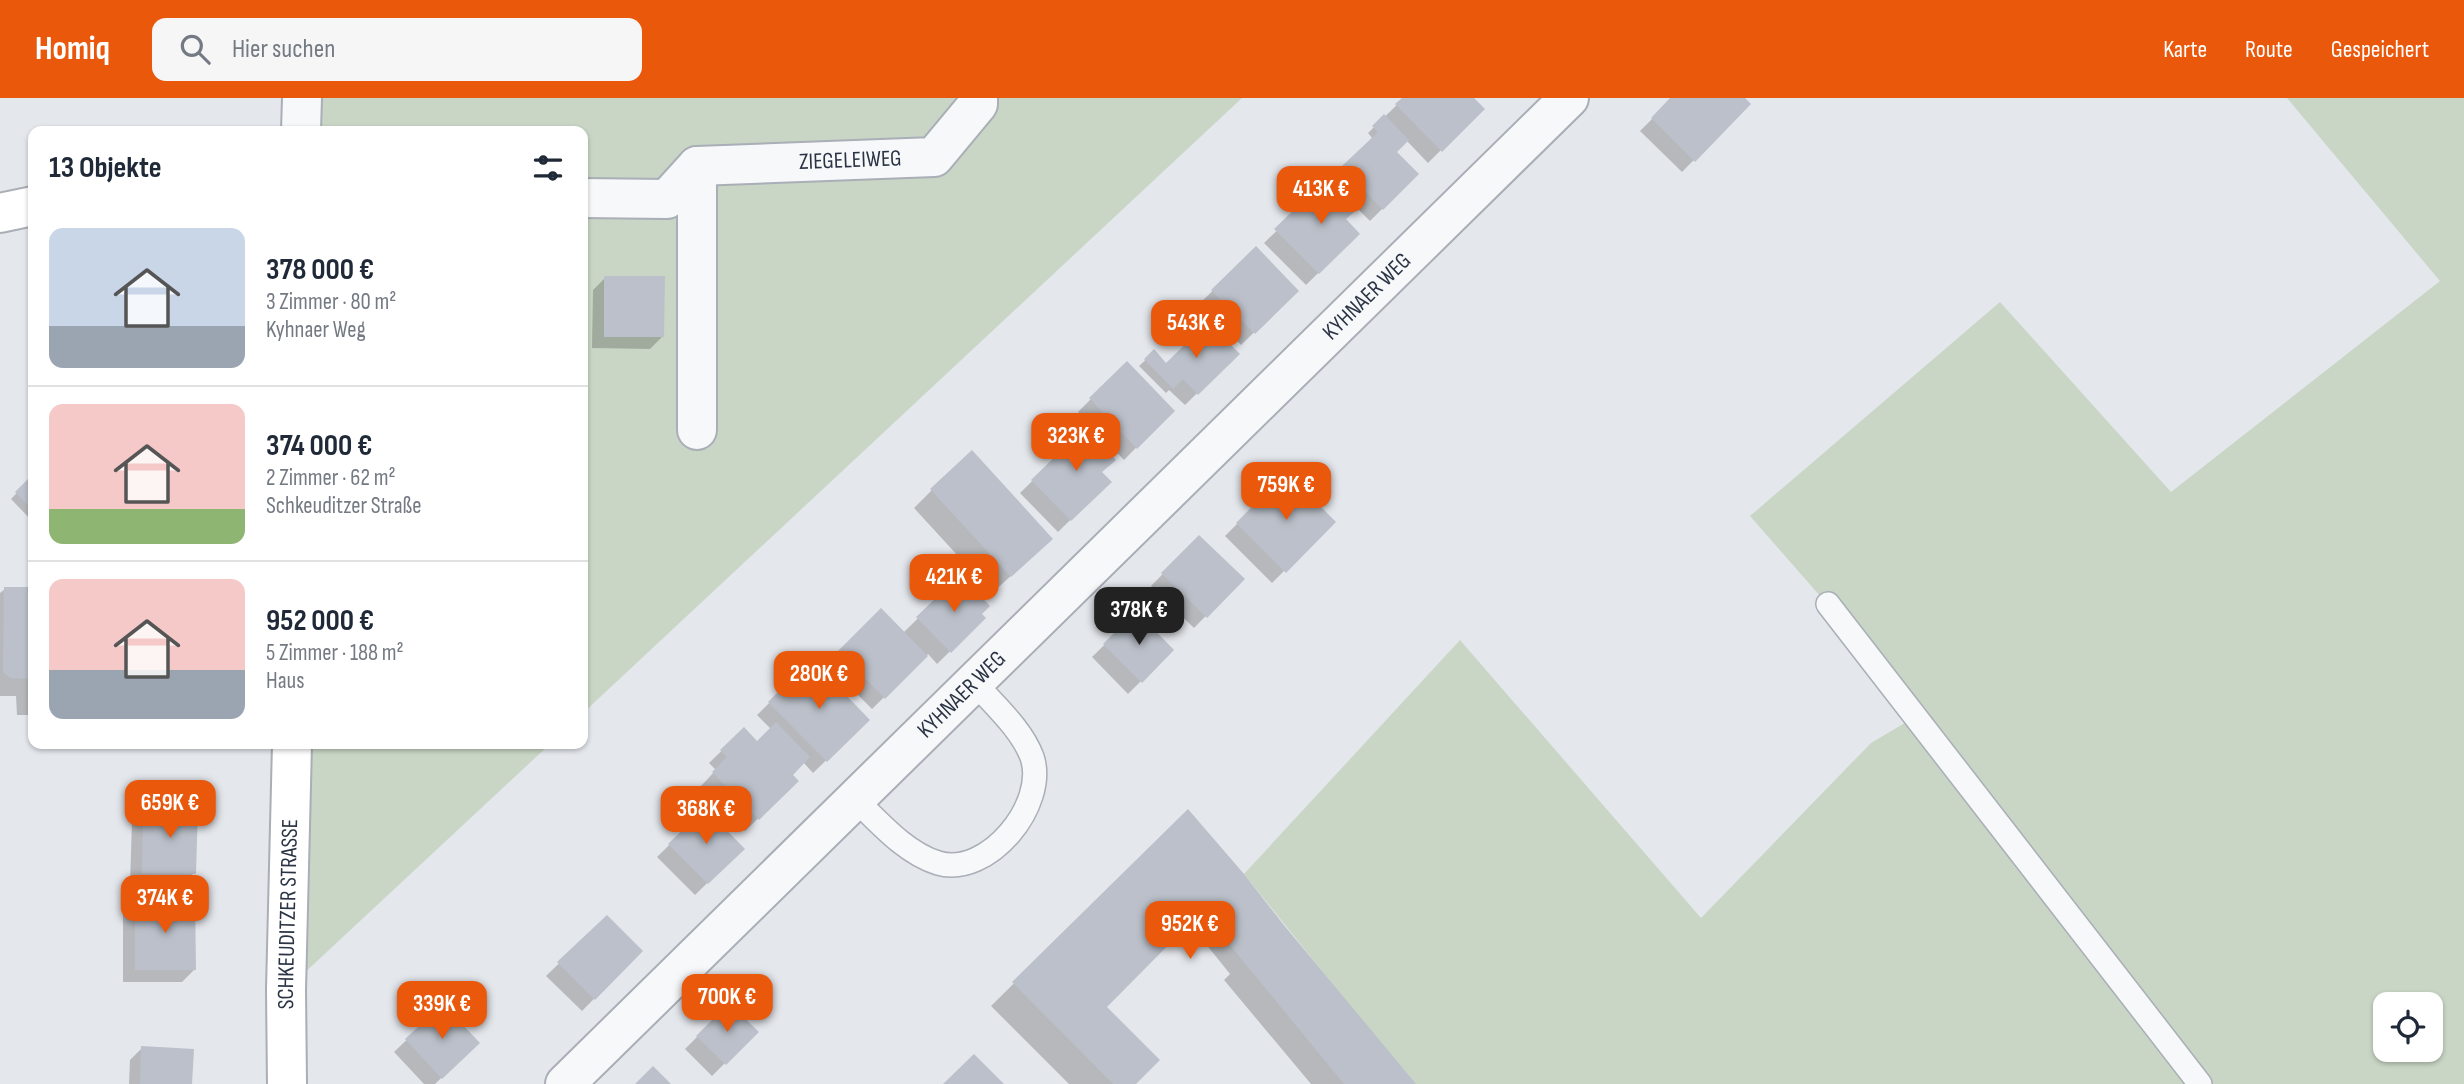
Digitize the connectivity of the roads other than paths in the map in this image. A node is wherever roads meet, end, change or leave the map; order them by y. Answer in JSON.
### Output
{"nodes":[{"id":1,"x":302,"y":98,"type":"edge"},
{"id":2,"x":1569,"y":98,"type":"edge"},
{"id":3,"x":980,"y":100,"type":"edge"},
{"id":4,"x":301,"y":126,"type":"edge"},
{"id":5,"x":697,"y":166,"type":"junction"},
{"id":6,"x":588,"y":198,"type":"edge"},
{"id":7,"x":28,"y":207,"type":"edge"},
{"id":8,"x":0,"y":213,"type":"edge"},
{"id":9,"x":697,"y":430,"type":"dead end"},
{"id":10,"x":1828,"y":604,"type":"dead end"},
{"id":11,"x":972,"y":681,"type":"junction"},
{"id":12,"x":292,"y":749,"type":"edge"},
{"id":13,"x":854,"y":798,"type":"junction"},
{"id":14,"x":287,"y":1084,"type":"edge"},
{"id":15,"x":565,"y":1084,"type":"edge"},
{"id":16,"x":2200,"y":1084,"type":"edge"}],
"edges":[{"from":1,"to":4,"type":"street"},
{"from":2,"to":11,"type":"street","name":"KYHNAER WEG"},
{"from":3,"to":5,"type":"street","name":"ZIEGELEIWEG"},
{"from":5,"to":6,"type":"street"},
{"from":5,"to":9,"type":"street"},
{"from":7,"to":8,"type":"street"},
{"from":10,"to":16,"type":"lane"},
{"from":11,"to":13,"type":"street","name":"KYHNAER WEG"},
{"from":11,"to":13,"type":"lane"},
{"from":12,"to":14,"type":"street","name":"SCHKEUDITZER STRASSE"},
{"from":13,"to":15,"type":"street","name":"KYHNAER WEG"}]}
